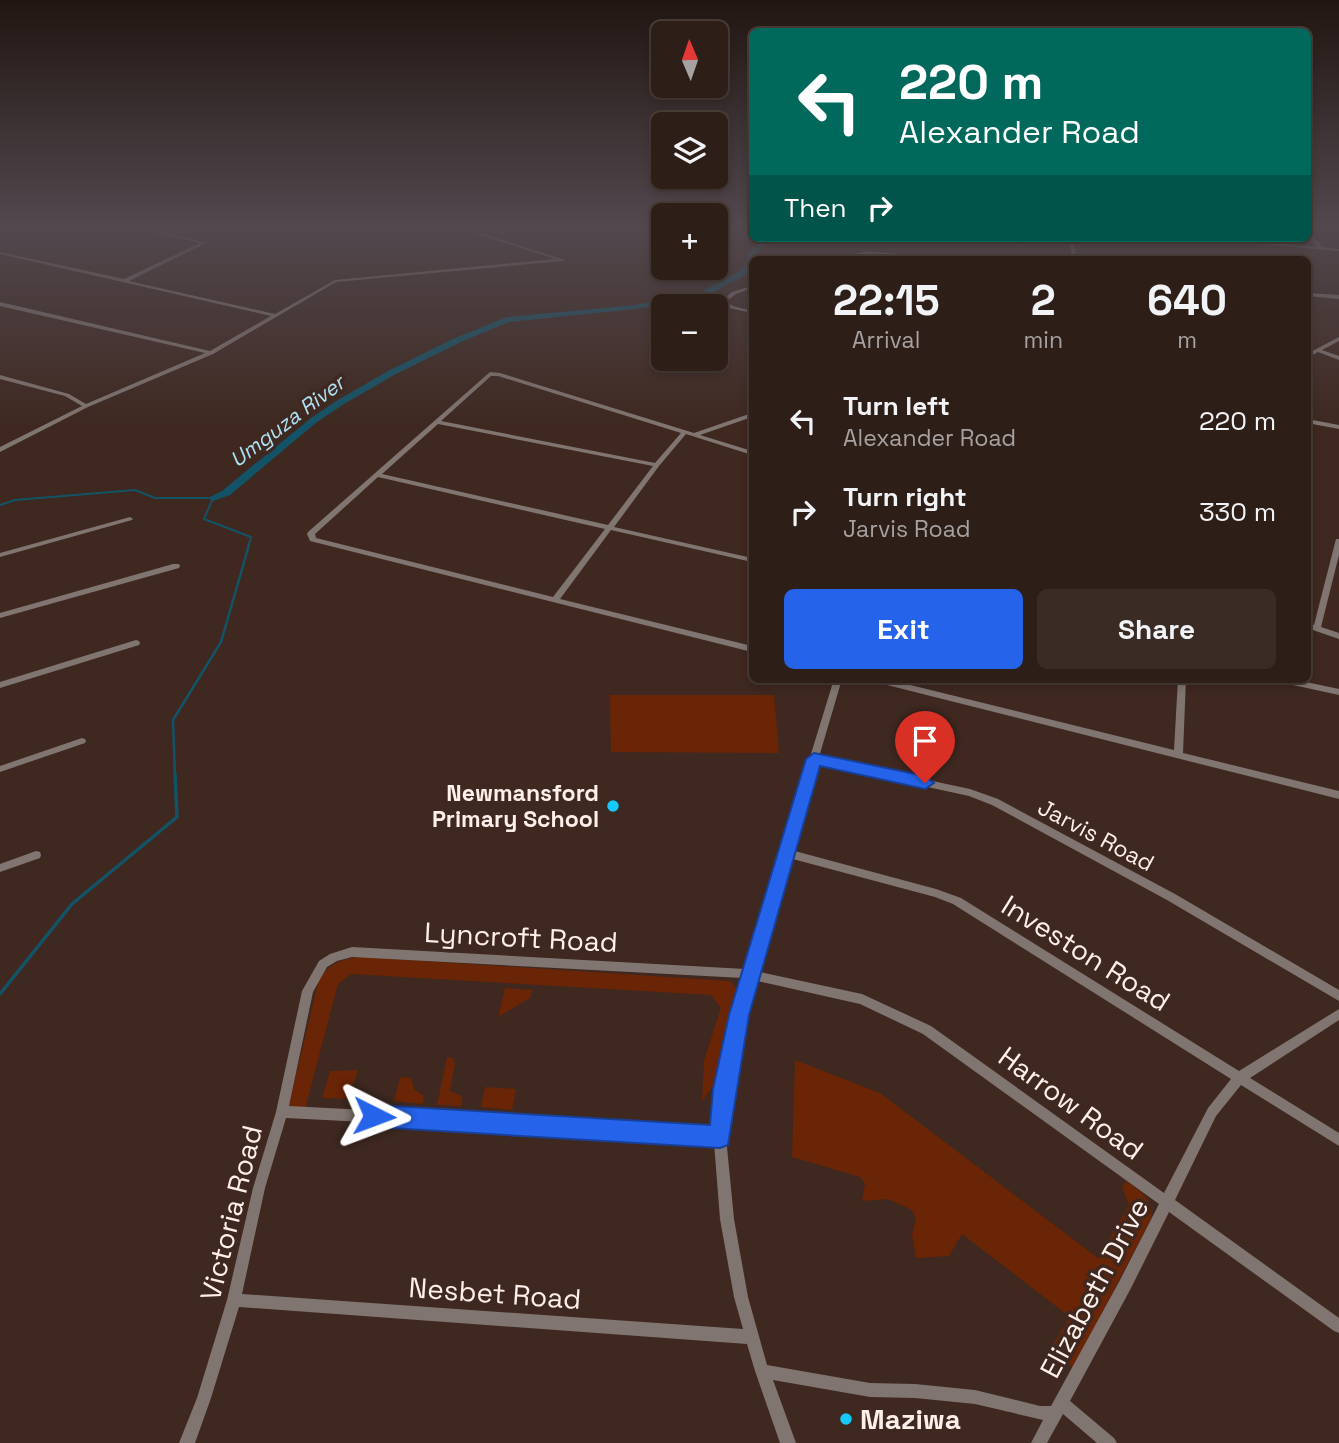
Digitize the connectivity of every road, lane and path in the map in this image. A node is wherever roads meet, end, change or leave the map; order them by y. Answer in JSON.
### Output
{"nodes":[{"id":1,"x":176,"y":292,"type":"edge"},
{"id":2,"x":315,"y":292,"type":"edge"},
{"id":3,"x":736,"y":292,"type":"edge"},
{"id":4,"x":1311,"y":294,"type":"edge"},
{"id":5,"x":1339,"y":297,"type":"edge"},
{"id":6,"x":0,"y":304,"type":"edge"},
{"id":7,"x":749,"y":311,"type":"edge"},
{"id":8,"x":275,"y":314,"type":"junction"},
{"id":9,"x":1339,"y":339,"type":"edge"},
{"id":10,"x":1319,"y":351,"type":"junction"},
{"id":11,"x":211,"y":353,"type":"junction"},
{"id":12,"x":1311,"y":354,"type":"edge"},
{"id":13,"x":1339,"y":358,"type":"edge"},
{"id":14,"x":0,"y":377,"type":"edge"},
{"id":15,"x":86,"y":406,"type":"junction"},
{"id":16,"x":749,"y":416,"type":"edge"},
{"id":17,"x":436,"y":422,"type":"junction"},
{"id":18,"x":1311,"y":422,"type":"edge"},
{"id":19,"x":1339,"y":427,"type":"edge"},
{"id":20,"x":684,"y":433,"type":"junction"},
{"id":21,"x":694,"y":435,"type":"junction"},
{"id":22,"x":0,"y":450,"type":"edge"},
{"id":23,"x":749,"y":452,"type":"edge"},
{"id":24,"x":657,"y":465,"type":"junction"},
{"id":25,"x":377,"y":475,"type":"junction"},
{"id":26,"x":130,"y":519,"type":"dead end"},
{"id":27,"x":610,"y":527,"type":"junction"},
{"id":28,"x":1339,"y":541,"type":"edge"},
{"id":29,"x":0,"y":555,"type":"edge"},
{"id":30,"x":749,"y":559,"type":"edge"},
{"id":31,"x":176,"y":566,"type":"dead end"},
{"id":32,"x":555,"y":600,"type":"junction"},
{"id":33,"x":0,"y":616,"type":"edge"},
{"id":34,"x":1311,"y":626,"type":"edge"},
{"id":35,"x":1317,"y":628,"type":"junction"},
{"id":36,"x":1339,"y":636,"type":"edge"},
{"id":37,"x":136,"y":643,"type":"dead end"},
{"id":38,"x":749,"y":648,"type":"edge"},
{"id":39,"x":837,"y":683,"type":"edge"},
{"id":40,"x":891,"y":683,"type":"edge"},
{"id":41,"x":1182,"y":683,"type":"edge"},
{"id":42,"x":1297,"y":683,"type":"edge"},
{"id":43,"x":0,"y":685,"type":"edge"},
{"id":44,"x":1339,"y":692,"type":"edge"},
{"id":45,"x":82,"y":741,"type":"dead end"},
{"id":46,"x":1178,"y":755,"type":"junction"},
{"id":47,"x":814,"y":759,"type":"junction"},
{"id":48,"x":0,"y":769,"type":"edge"},
{"id":49,"x":1339,"y":795,"type":"edge"},
{"id":50,"x":787,"y":853,"type":"junction"},
{"id":51,"x":36,"y":855,"type":"dead end"},
{"id":52,"x":0,"y":868,"type":"edge"},
{"id":53,"x":749,"y":974,"type":"junction"},
{"id":54,"x":309,"y":991,"type":"joint"},
{"id":55,"x":1339,"y":996,"type":"edge"},
{"id":56,"x":1339,"y":1014,"type":"edge"},
{"id":57,"x":1239,"y":1077,"type":"junction"},
{"id":58,"x":282,"y":1112,"type":"junction"},
{"id":59,"x":720,"y":1137,"type":"junction"},
{"id":60,"x":1339,"y":1140,"type":"edge"},
{"id":61,"x":1167,"y":1202,"type":"junction"},
{"id":62,"x":234,"y":1300,"type":"junction"},
{"id":63,"x":1339,"y":1326,"type":"edge"},
{"id":64,"x":752,"y":1337,"type":"junction"},
{"id":65,"x":762,"y":1371,"type":"junction"},
{"id":66,"x":1058,"y":1408,"type":"junction"},
{"id":67,"x":187,"y":1443,"type":"edge"},
{"id":68,"x":788,"y":1443,"type":"edge"},
{"id":69,"x":1039,"y":1443,"type":"edge"},
{"id":70,"x":1109,"y":1443,"type":"edge"}],
"edges":[{"from":1,"to":8,"type":"street"},
{"from":2,"to":8,"type":"street"},
{"from":3,"to":7,"type":"street"},
{"from":4,"to":5,"type":"street"},
{"from":6,"to":11,"type":"street"},
{"from":8,"to":11,"type":"street"},
{"from":9,"to":10,"type":"street"},
{"from":10,"to":12,"type":"street"},
{"from":10,"to":13,"type":"street"},
{"from":11,"to":15,"type":"street"},
{"from":14,"to":15,"type":"street"},
{"from":15,"to":22,"type":"street"},
{"from":16,"to":21,"type":"street"},
{"from":17,"to":20,"type":"street"},
{"from":17,"to":24,"type":"street"},
{"from":17,"to":25,"type":"street"},
{"from":18,"to":19,"type":"street"},
{"from":20,"to":21,"type":"street"},
{"from":20,"to":24,"type":"street"},
{"from":21,"to":23,"type":"street"},
{"from":24,"to":27,"type":"street"},
{"from":25,"to":27,"type":"street"},
{"from":25,"to":32,"type":"street"},
{"from":26,"to":29,"type":"street"},
{"from":27,"to":30,"type":"street"},
{"from":27,"to":32,"type":"street"},
{"from":28,"to":35,"type":"street"},
{"from":31,"to":33,"type":"street"},
{"from":32,"to":38,"type":"street"},
{"from":34,"to":35,"type":"street"},
{"from":35,"to":36,"type":"street"},
{"from":37,"to":43,"type":"street"},
{"from":39,"to":47,"type":"street"},
{"from":40,"to":46,"type":"street"},
{"from":41,"to":46,"type":"street"},
{"from":42,"to":44,"type":"street"},
{"from":45,"to":48,"type":"street"},
{"from":46,"to":49,"type":"street"},
{"from":47,"to":50,"type":"street"},
{"from":47,"to":55,"type":"street","name":"Jarvis Road"},
{"from":50,"to":53,"type":"street"},
{"from":50,"to":57,"type":"street","name":"Investon Road"},
{"from":51,"to":52,"type":"street"},
{"from":53,"to":54,"type":"street","name":"Lyncroft Road"},
{"from":53,"to":59,"type":"street"},
{"from":53,"to":61,"type":"street","name":"Harrow Road"},
{"from":54,"to":58,"type":"street","name":"Victoria Road"},
{"from":56,"to":57,"type":"street","name":"Elizabeth Drive"},
{"from":57,"to":60,"type":"street","name":"Investon Road"},
{"from":57,"to":61,"type":"street","name":"Elizabeth Drive"},
{"from":58,"to":59,"type":"street"},
{"from":58,"to":62,"type":"street","name":"Victoria Road"},
{"from":59,"to":64,"type":"street"},
{"from":61,"to":63,"type":"street","name":"Harrow Road"},
{"from":61,"to":66,"type":"street","name":"Elizabeth Drive"},
{"from":62,"to":64,"type":"street","name":"Nesbet Road"},
{"from":62,"to":67,"type":"street","name":"Victoria Road"},
{"from":64,"to":65,"type":"street"},
{"from":65,"to":66,"type":"street"},
{"from":65,"to":68,"type":"street"},
{"from":66,"to":69,"type":"street","name":"Elizabeth Drive"},
{"from":66,"to":70,"type":"street"}]}
